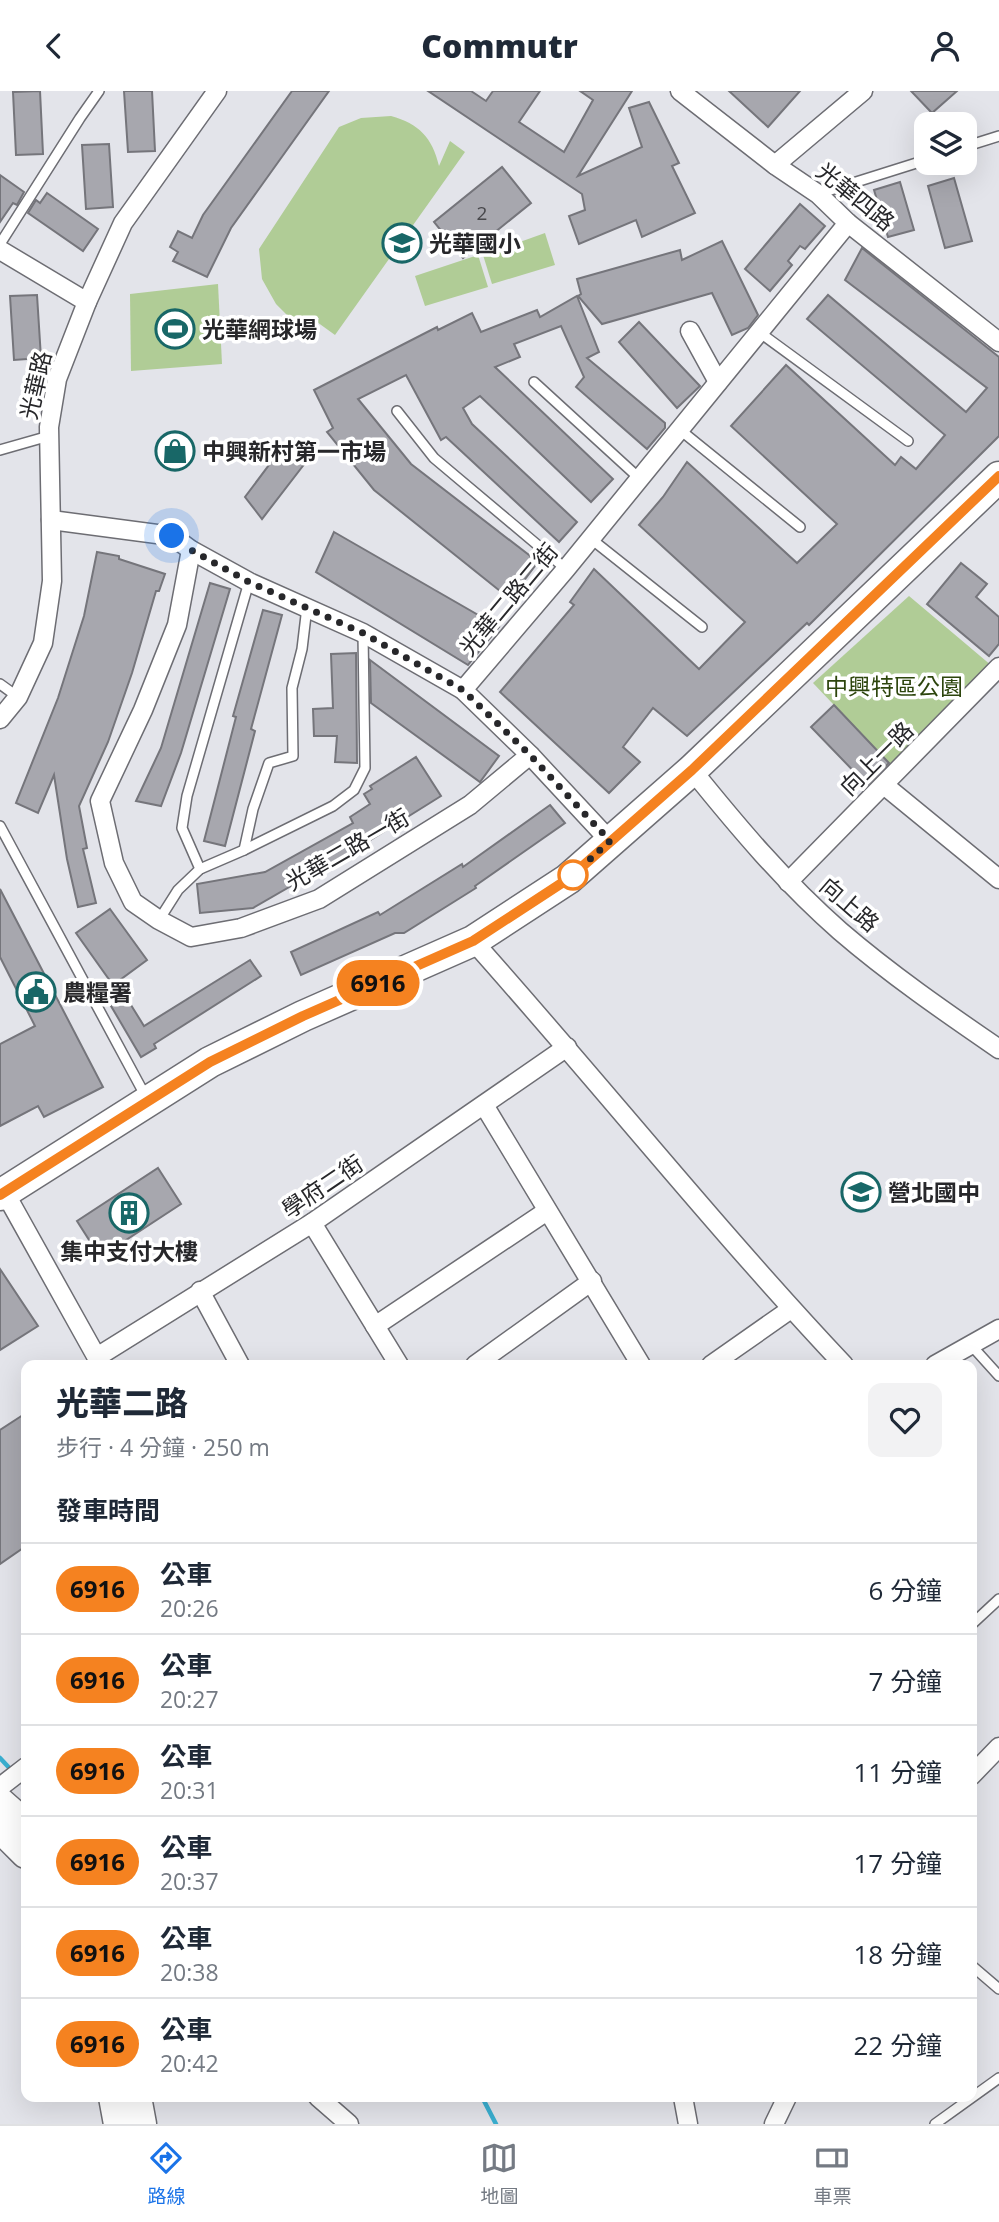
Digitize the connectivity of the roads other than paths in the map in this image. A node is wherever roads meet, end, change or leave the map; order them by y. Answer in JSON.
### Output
{"nodes":[{"id":1,"x":99,"y":91,"type":"edge"},
{"id":2,"x":217,"y":91,"type":"edge"},
{"id":3,"x":680,"y":91,"type":"edge"},
{"id":4,"x":863,"y":91,"type":"edge"},
{"id":5,"x":999,"y":137,"type":"edge"},
{"id":6,"x":977,"y":143,"type":"edge"},
{"id":7,"x":914,"y":164,"type":"edge"},
{"id":8,"x":775,"y":165,"type":"junction"},
{"id":9,"x":818,"y":194,"type":"junction"},
{"id":10,"x":848,"y":223,"type":"junction"},
{"id":11,"x":0,"y":244,"type":"edge"},
{"id":12,"x":0,"y":250,"type":"edge"},
{"id":13,"x":87,"y":302,"type":"junction"},
{"id":14,"x":690,"y":331,"type":"dead end"},
{"id":15,"x":759,"y":332,"type":"junction"},
{"id":16,"x":999,"y":342,"type":"edge"},
{"id":17,"x":534,"y":382,"type":"dead end"},
{"id":18,"x":718,"y":382,"type":"junction"},
{"id":19,"x":397,"y":411,"type":"dead end"},
{"id":20,"x":679,"y":429,"type":"junction"},
{"id":21,"x":49,"y":436,"type":"junction"},
{"id":22,"x":908,"y":441,"type":"dead end"},
{"id":23,"x":0,"y":450,"type":"edge"},
{"id":24,"x":999,"y":477,"type":"edge"},
{"id":25,"x":639,"y":478,"type":"junction"},
{"id":26,"x":51,"y":520,"type":"junction"},
{"id":27,"x":800,"y":527,"type":"dead end"},
{"id":28,"x":590,"y":538,"type":"junction"},
{"id":29,"x":191,"y":550,"type":"junction"},
{"id":30,"x":566,"y":569,"type":"junction"},
{"id":31,"x":249,"y":582,"type":"junction"},
{"id":32,"x":307,"y":607,"type":"junction"},
{"id":33,"x":702,"y":627,"type":"dead end"},
{"id":34,"x":363,"y":633,"type":"junction"},
{"id":35,"x":999,"y":667,"type":"edge"},
{"id":36,"x":0,"y":684,"type":"edge"},
{"id":37,"x":992,"y":689,"type":"edge"},
{"id":38,"x":463,"y":690,"type":"junction"},
{"id":39,"x":18,"y":697,"type":"junction"},
{"id":40,"x":0,"y":719,"type":"edge"},
{"id":41,"x":530,"y":755,"type":"junction"},
{"id":42,"x":692,"y":770,"type":"junction"},
{"id":43,"x":884,"y":785,"type":"junction"},
{"id":44,"x":0,"y":826,"type":"edge"},
{"id":45,"x":610,"y":841,"type":"junction"},
{"id":46,"x":244,"y":850,"type":"junction"},
{"id":47,"x":200,"y":869,"type":"junction"},
{"id":48,"x":999,"y":879,"type":"edge"},
{"id":49,"x":788,"y":882,"type":"junction"},
{"id":50,"x":159,"y":920,"type":"junction"},
{"id":51,"x":473,"y":941,"type":"junction"},
{"id":52,"x":568,"y":1047,"type":"junction"},
{"id":53,"x":999,"y":1049,"type":"edge"},
{"id":54,"x":148,"y":1101,"type":"junction"},
{"id":55,"x":484,"y":1105,"type":"junction"},
{"id":56,"x":2,"y":1193,"type":"edge"},
{"id":57,"x":547,"y":1211,"type":"junction"},
{"id":58,"x":312,"y":1223,"type":"junction"},
{"id":59,"x":592,"y":1282,"type":"junction"},
{"id":60,"x":200,"y":1291,"type":"junction"},
{"id":61,"x":791,"y":1309,"type":"junction"},
{"id":62,"x":375,"y":1326,"type":"junction"},
{"id":63,"x":999,"y":1329,"type":"edge"},
{"id":64,"x":971,"y":1345,"type":"junction"},
{"id":65,"x":98,"y":1360,"type":"edge"},
{"id":66,"x":100,"y":1360,"type":"edge"},
{"id":67,"x":237,"y":1360,"type":"edge"},
{"id":68,"x":396,"y":1360,"type":"edge"},
{"id":69,"x":482,"y":1360,"type":"edge"},
{"id":70,"x":638,"y":1360,"type":"edge"},
{"id":71,"x":718,"y":1360,"type":"edge"},
{"id":72,"x":839,"y":1360,"type":"edge"},
{"id":73,"x":944,"y":1360,"type":"edge"},
{"id":74,"x":999,"y":1376,"type":"edge"},
{"id":75,"x":999,"y":1599,"type":"edge"},
{"id":76,"x":977,"y":1619,"type":"edge"},
{"id":77,"x":999,"y":1747,"type":"edge"},
{"id":78,"x":977,"y":1770,"type":"edge"},
{"id":79,"x":21,"y":1771,"type":"edge"},
{"id":80,"x":0,"y":1787,"type":"edge"},
{"id":81,"x":0,"y":1803,"type":"edge"},
{"id":82,"x":21,"y":1822,"type":"edge"},
{"id":83,"x":0,"y":1827,"type":"edge"},
{"id":84,"x":21,"y":1848,"type":"edge"},
{"id":85,"x":977,"y":1970,"type":"edge"},
{"id":86,"x":999,"y":1989,"type":"edge"},
{"id":87,"x":999,"y":2078,"type":"edge"},
{"id":88,"x":977,"y":2094,"type":"edge"},
{"id":89,"x":115,"y":2102,"type":"edge"},
{"id":90,"x":137,"y":2102,"type":"edge"},
{"id":91,"x":324,"y":2102,"type":"edge"},
{"id":92,"x":684,"y":2102,"type":"edge"},
{"id":93,"x":785,"y":2102,"type":"edge"},
{"id":94,"x":966,"y":2102,"type":"edge"},
{"id":95,"x":119,"y":2124,"type":"edge"},
{"id":96,"x":141,"y":2124,"type":"edge"},
{"id":97,"x":349,"y":2124,"type":"edge"},
{"id":98,"x":688,"y":2124,"type":"edge"},
{"id":99,"x":774,"y":2124,"type":"edge"},
{"id":100,"x":935,"y":2124,"type":"edge"}],
"edges":[{"from":1,"to":11,"type":"lane"},
{"from":2,"to":13,"type":"street","name":"光華路"},
{"from":3,"to":8,"type":"street","name":"光華四路"},
{"from":4,"to":8,"type":"street"},
{"from":5,"to":6,"type":"lane"},
{"from":7,"to":9,"type":"lane"},
{"from":8,"to":9,"type":"street","name":"光華四路"},
{"from":9,"to":10,"type":"street","name":"光華四路"},
{"from":10,"to":15,"type":"street","name":"光華二路二街"},
{"from":10,"to":16,"type":"street","name":"光華四路"},
{"from":12,"to":13,"type":"street"},
{"from":13,"to":21,"type":"street","name":"光華路"},
{"from":14,"to":18,"type":"street"},
{"from":15,"to":18,"type":"street","name":"光華二路二街"},
{"from":15,"to":22,"type":"lane"},
{"from":17,"to":25,"type":"lane"},
{"from":18,"to":20,"type":"street","name":"光華二路二街"},
{"from":19,"to":30,"type":"lane"},
{"from":20,"to":25,"type":"street","name":"光華二路二街"},
{"from":20,"to":27,"type":"lane"},
{"from":21,"to":23,"type":"lane"},
{"from":21,"to":26,"type":"street","name":"光華路"},
{"from":24,"to":42,"type":"main road"},
{"from":25,"to":28,"type":"street","name":"光華二路二街"},
{"from":26,"to":29,"type":"street"},
{"from":26,"to":39,"type":"street","name":"光華路"},
{"from":28,"to":30,"type":"street","name":"光華二路二街"},
{"from":28,"to":33,"type":"lane","name":"光華二路二街"},
{"from":29,"to":31,"type":"street"},
{"from":29,"to":50,"type":"street","name":"光華二路一街"},
{"from":30,"to":38,"type":"street","name":"光華二路二街"},
{"from":31,"to":32,"type":"street"},
{"from":31,"to":47,"type":"lane"},
{"from":32,"to":34,"type":"street"},
{"from":32,"to":46,"type":"lane"},
{"from":34,"to":38,"type":"street"},
{"from":34,"to":46,"type":"lane"},
{"from":35,"to":37,"type":"street","name":"向上一路"},
{"from":36,"to":39,"type":"lane"},
{"from":37,"to":43,"type":"street","name":"向上一路"},
{"from":38,"to":41,"type":"street"},
{"from":39,"to":40,"type":"street","name":"光華路"},
{"from":41,"to":45,"type":"street"},
{"from":41,"to":50,"type":"street","name":"光華二路一街"},
{"from":42,"to":45,"type":"main road"},
{"from":42,"to":49,"type":"street","name":"向上路"},
{"from":43,"to":48,"type":"street"},
{"from":43,"to":49,"type":"street","name":"向上一路"},
{"from":44,"to":54,"type":"lane"},
{"from":45,"to":51,"type":"main road"},
{"from":46,"to":47,"type":"lane"},
{"from":47,"to":50,"type":"lane"},
{"from":49,"to":53,"type":"street","name":"向上路"},
{"from":51,"to":52,"type":"street"},
{"from":51,"to":54,"type":"main road"},
{"from":52,"to":55,"type":"street","name":"學府二街"},
{"from":52,"to":61,"type":"street"},
{"from":54,"to":56,"type":"main road"},
{"from":55,"to":57,"type":"street"},
{"from":55,"to":58,"type":"street","name":"學府二街"},
{"from":56,"to":65,"type":"street"},
{"from":57,"to":59,"type":"street"},
{"from":57,"to":62,"type":"street"},
{"from":58,"to":60,"type":"street","name":"學府二街"},
{"from":58,"to":62,"type":"street"},
{"from":59,"to":69,"type":"street"},
{"from":59,"to":70,"type":"street"},
{"from":60,"to":66,"type":"street","name":"學府二街"},
{"from":60,"to":67,"type":"street"},
{"from":61,"to":71,"type":"street"},
{"from":61,"to":72,"type":"street"},
{"from":62,"to":68,"type":"street"},
{"from":63,"to":64,"type":"street"},
{"from":64,"to":73,"type":"street"},
{"from":64,"to":74,"type":"lane"},
{"from":75,"to":76,"type":"lane"},
{"from":77,"to":78,"type":"street"},
{"from":79,"to":80,"type":"street"},
{"from":81,"to":82,"type":"main road"},
{"from":83,"to":84,"type":"main road"},
{"from":85,"to":86,"type":"lane"},
{"from":87,"to":88,"type":"lane"},
{"from":89,"to":95,"type":"main road"},
{"from":90,"to":96,"type":"main road"},
{"from":91,"to":97,"type":"street"},
{"from":92,"to":98,"type":"street"},
{"from":93,"to":99,"type":"street"},
{"from":94,"to":100,"type":"lane"}]}
